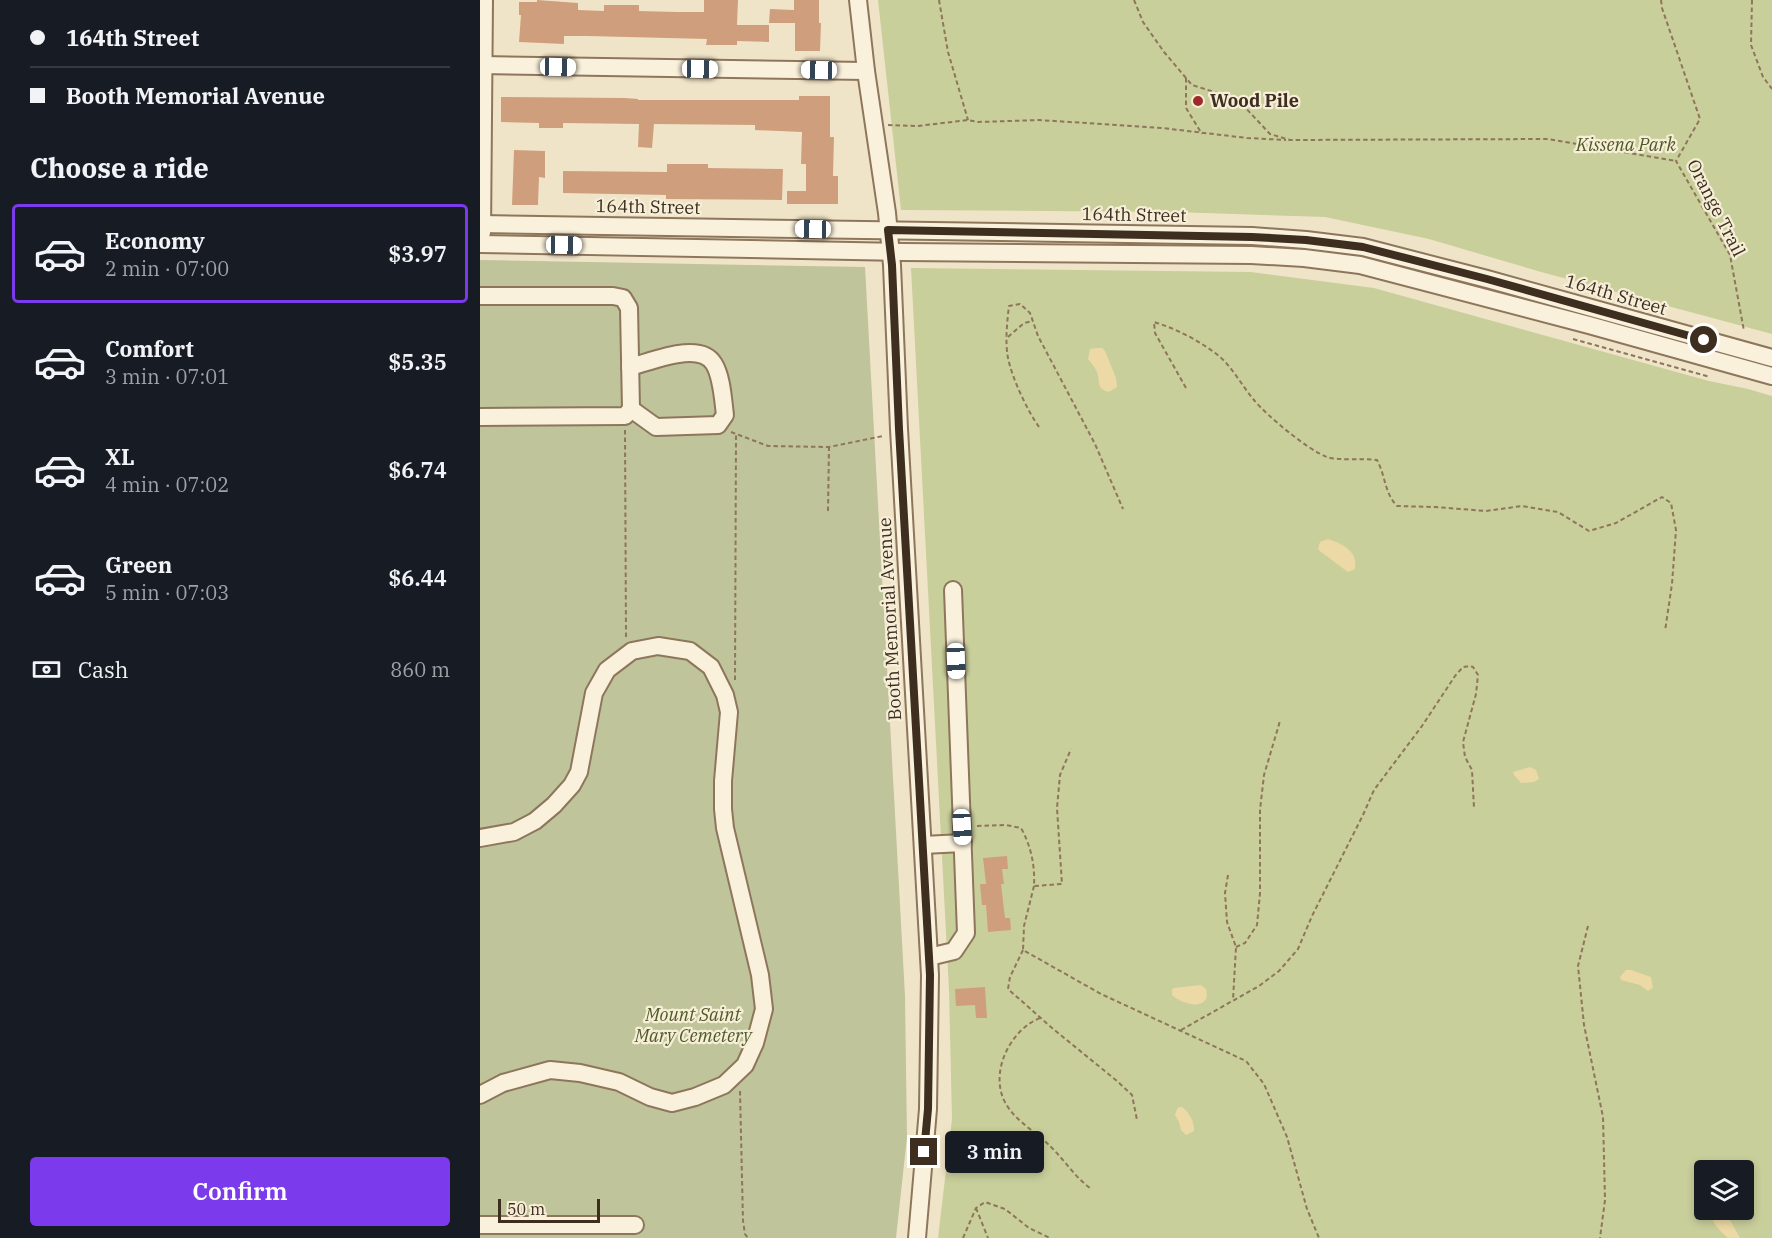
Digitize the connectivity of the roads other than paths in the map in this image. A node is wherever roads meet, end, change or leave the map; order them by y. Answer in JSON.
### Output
{"nodes":[{"id":1,"x":484,"y":0,"type":"edge"},
{"id":2,"x":858,"y":0,"type":"edge"},
{"id":3,"x":482,"y":65,"type":"edge"},
{"id":4,"x":866,"y":71,"type":"junction"},
{"id":5,"x":481,"y":224,"type":"edge"},
{"id":6,"x":888,"y":230,"type":"junction"},
{"id":7,"x":481,"y":244,"type":"edge"},
{"id":8,"x":891,"y":251,"type":"junction"},
{"id":9,"x":480,"y":296,"type":"edge"},
{"id":10,"x":1772,"y":358,"type":"edge"},
{"id":11,"x":630,"y":367,"type":"junction"},
{"id":12,"x":1772,"y":376,"type":"edge"},
{"id":13,"x":628,"y":412,"type":"junction"},
{"id":14,"x":480,"y":417,"type":"edge"},
{"id":15,"x":953,"y":590,"type":"dead end"},
{"id":16,"x":963,"y":835,"type":"junction"},
{"id":17,"x":480,"y":838,"type":"edge"},
{"id":18,"x":923,"y":845,"type":"junction"},
{"id":19,"x":929,"y":957,"type":"junction"},
{"id":20,"x":480,"y":1095,"type":"edge"},
{"id":21,"x":480,"y":1225,"type":"edge"},
{"id":22,"x":635,"y":1225,"type":"dead end"},
{"id":23,"x":916,"y":1238,"type":"edge"}],
"edges":[{"from":1,"to":3,"type":"street"},
{"from":2,"to":4,"type":"street","name":"Booth Memorial Avenue"},
{"from":3,"to":4,"type":"street"},
{"from":3,"to":5,"type":"street"},
{"from":4,"to":6,"type":"street","name":"Booth Memorial Avenue"},
{"from":5,"to":6,"type":"street","name":"164th Street"},
{"from":5,"to":7,"type":"street"},
{"from":6,"to":8,"type":"street","name":"Booth Memorial Avenue"},
{"from":6,"to":10,"type":"street","name":"164th Street"},
{"from":7,"to":8,"type":"street","name":"164th Street"},
{"from":8,"to":12,"type":"street","name":"164th Street"},
{"from":8,"to":18,"type":"street","name":"Booth Memorial Avenue"},
{"from":9,"to":11,"type":"street"},
{"from":11,"to":13,"type":"street"},
{"from":11,"to":13,"type":"street"},
{"from":13,"to":14,"type":"street"},
{"from":15,"to":16,"type":"street"},
{"from":16,"to":18,"type":"street"},
{"from":16,"to":19,"type":"street"},
{"from":17,"to":20,"type":"street"},
{"from":18,"to":19,"type":"street","name":"Booth Memorial Avenue"},
{"from":19,"to":23,"type":"street","name":"Booth Memorial Avenue"},
{"from":21,"to":22,"type":"street"}]}
